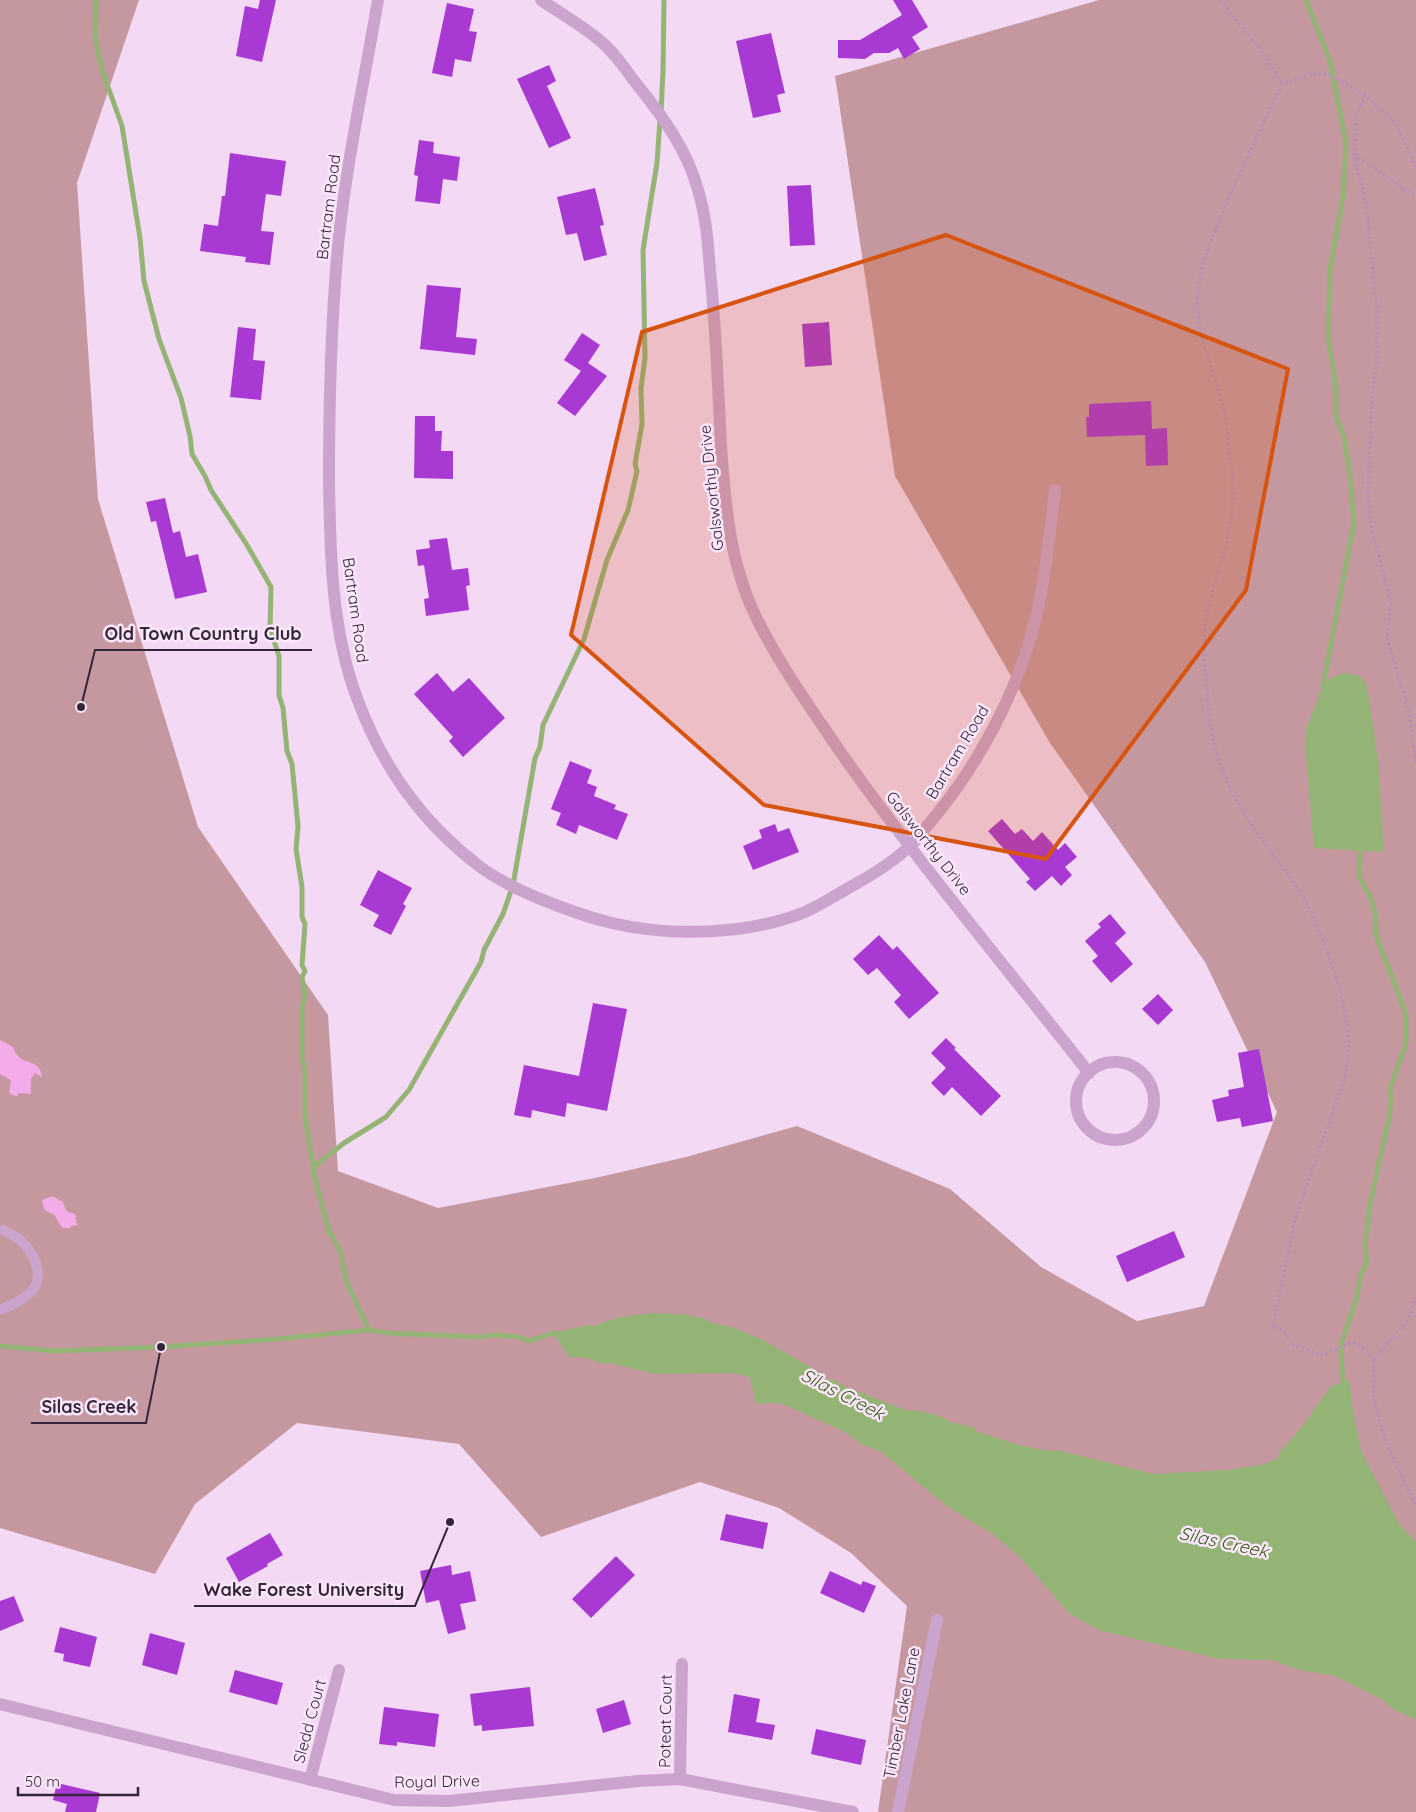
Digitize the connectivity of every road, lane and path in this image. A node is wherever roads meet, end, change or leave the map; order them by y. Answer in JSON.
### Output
{"nodes":[{"id":1,"x":378,"y":0,"type":"edge"},
{"id":2,"x":541,"y":0,"type":"edge"},
{"id":3,"x":1220,"y":0,"type":"edge"},
{"id":4,"x":1283,"y":84,"type":"junction"},
{"id":5,"x":1365,"y":94,"type":"junction"},
{"id":6,"x":1354,"y":154,"type":"junction"},
{"id":7,"x":1416,"y":167,"type":"edge"},
{"id":8,"x":1416,"y":195,"type":"edge"},
{"id":9,"x":1055,"y":490,"type":"dead end"},
{"id":10,"x":1416,"y":764,"type":"edge"},
{"id":11,"x":910,"y":846,"type":"junction"},
{"id":12,"x":1089,"y":1072,"type":"junction"},
{"id":13,"x":2,"y":1230,"type":"dead end"},
{"id":14,"x":1416,"y":1298,"type":"edge"},
{"id":15,"x":0,"y":1310,"type":"edge"},
{"id":16,"x":1374,"y":1360,"type":"junction"},
{"id":17,"x":1416,"y":1505,"type":"edge"},
{"id":18,"x":937,"y":1620,"type":"dead end"},
{"id":19,"x":682,"y":1664,"type":"dead end"},
{"id":20,"x":339,"y":1670,"type":"dead end"},
{"id":21,"x":0,"y":1704,"type":"edge"},
{"id":22,"x":680,"y":1779,"type":"junction"},
{"id":23,"x":310,"y":1780,"type":"junction"},
{"id":24,"x":853,"y":1812,"type":"edge"},
{"id":25,"x":898,"y":1812,"type":"edge"}],
"edges":[{"from":1,"to":11,"type":"street","name":"Bartram Road"},
{"from":2,"to":11,"type":"street","name":"Galsworthy Drive"},
{"from":3,"to":4,"type":"path"},
{"from":4,"to":5,"type":"path"},
{"from":4,"to":16,"type":"path"},
{"from":5,"to":6,"type":"path"},
{"from":5,"to":7,"type":"path"},
{"from":6,"to":8,"type":"path"},
{"from":6,"to":10,"type":"path"},
{"from":9,"to":11,"type":"street","name":"Bartram Road"},
{"from":11,"to":12,"type":"street","name":"Galsworthy Drive"},
{"from":12,"to":12,"type":"street"},
{"from":13,"to":15,"type":"lane"},
{"from":14,"to":16,"type":"path"},
{"from":16,"to":17,"type":"path"},
{"from":18,"to":25,"type":"street","name":"Timber Lake Lane"},
{"from":19,"to":22,"type":"street","name":"Poteat Court"},
{"from":20,"to":23,"type":"street","name":"Sledd Court"},
{"from":21,"to":23,"type":"street","name":"Royal Drive"},
{"from":22,"to":23,"type":"street","name":"Royal Drive"},
{"from":22,"to":24,"type":"street","name":"Royal Drive"}]}
